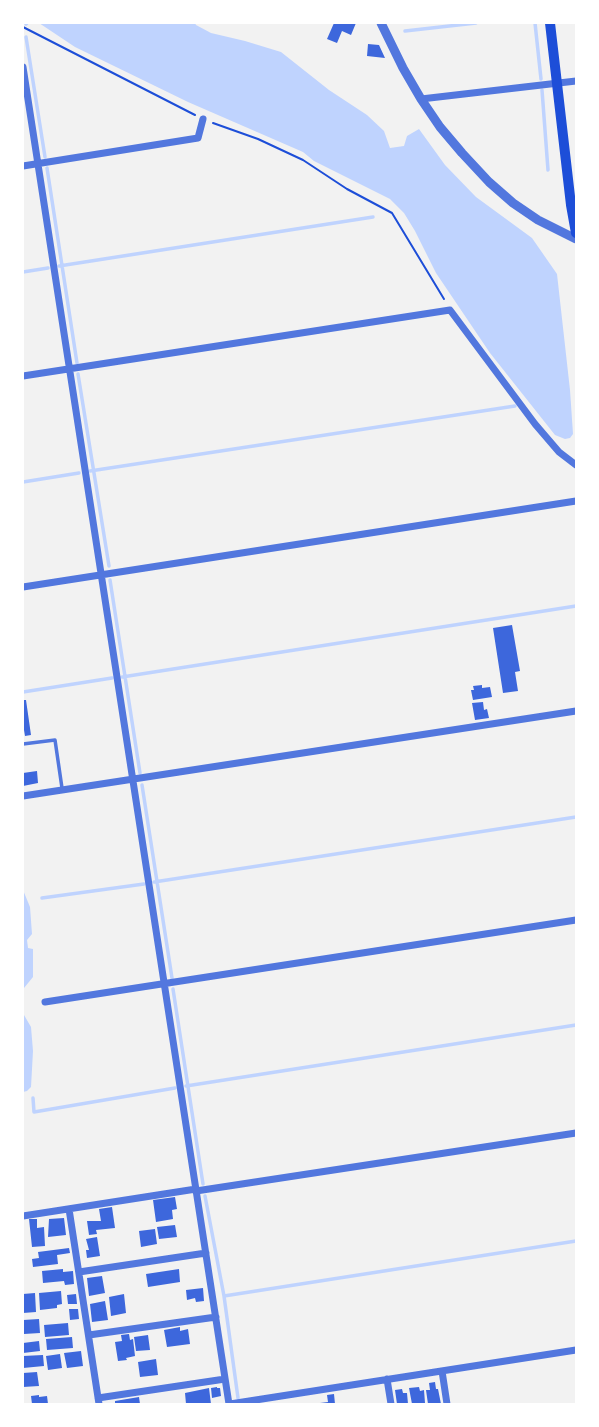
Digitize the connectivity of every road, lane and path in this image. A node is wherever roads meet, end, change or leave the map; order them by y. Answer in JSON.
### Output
{"nodes":[{"id":1,"x":381,"y":23,"type":"edge"},
{"id":2,"x":550,"y":23,"type":"edge"},
{"id":3,"x":23,"y":27,"type":"edge"},
{"id":4,"x":23,"y":67,"type":"edge"},
{"id":5,"x":576,"y":81,"type":"edge"},
{"id":6,"x":557,"y":83,"type":"junction"},
{"id":7,"x":421,"y":99,"type":"junction"},
{"id":8,"x":203,"y":119,"type":"junction"},
{"id":9,"x":37,"y":164,"type":"junction"},
{"id":10,"x":23,"y":166,"type":"edge"},
{"id":11,"x":576,"y":233,"type":"edge"},
{"id":12,"x":576,"y":239,"type":"edge"},
{"id":13,"x":450,"y":310,"type":"junction"},
{"id":14,"x":70,"y":369,"type":"junction"},
{"id":15,"x":23,"y":376,"type":"edge"},
{"id":16,"x":576,"y":466,"type":"edge"},
{"id":17,"x":576,"y":501,"type":"edge"},
{"id":18,"x":101,"y":574,"type":"junction"},
{"id":19,"x":23,"y":587,"type":"edge"},
{"id":20,"x":576,"y":711,"type":"edge"},
{"id":21,"x":23,"y":744,"type":"edge"},
{"id":22,"x":133,"y":780,"type":"junction"},
{"id":23,"x":62,"y":790,"type":"junction"},
{"id":24,"x":23,"y":796,"type":"edge"},
{"id":25,"x":576,"y":920,"type":"edge"},
{"id":26,"x":164,"y":985,"type":"junction"},
{"id":27,"x":45,"y":1002,"type":"dead end"},
{"id":28,"x":576,"y":1133,"type":"edge"},
{"id":29,"x":196,"y":1190,"type":"junction"},
{"id":30,"x":69,"y":1209,"type":"junction"},
{"id":31,"x":23,"y":1216,"type":"edge"},
{"id":32,"x":206,"y":1253,"type":"junction"},
{"id":33,"x":79,"y":1272,"type":"junction"},
{"id":34,"x":216,"y":1317,"type":"junction"},
{"id":35,"x":89,"y":1335,"type":"junction"},
{"id":36,"x":576,"y":1350,"type":"edge"},
{"id":37,"x":442,"y":1371,"type":"junction"},
{"id":38,"x":225,"y":1379,"type":"junction"},
{"id":39,"x":387,"y":1379,"type":"junction"},
{"id":40,"x":99,"y":1401,"type":"edge"},
{"id":41,"x":230,"y":1404,"type":"edge"},
{"id":42,"x":391,"y":1404,"type":"edge"},
{"id":43,"x":447,"y":1404,"type":"edge"}],
"edges":[{"from":1,"to":7,"type":"street"},
{"from":2,"to":6,"type":"main road"},
{"from":3,"to":8,"type":"path"},
{"from":4,"to":9,"type":"street"},
{"from":5,"to":6,"type":"street"},
{"from":6,"to":7,"type":"street"},
{"from":6,"to":11,"type":"main road"},
{"from":7,"to":12,"type":"street"},
{"from":8,"to":9,"type":"street"},
{"from":8,"to":13,"type":"path"},
{"from":9,"to":10,"type":"street"},
{"from":9,"to":14,"type":"street"},
{"from":13,"to":14,"type":"street"},
{"from":13,"to":16,"type":"street"},
{"from":14,"to":15,"type":"street"},
{"from":14,"to":18,"type":"street"},
{"from":17,"to":18,"type":"street"},
{"from":18,"to":19,"type":"street"},
{"from":18,"to":22,"type":"street"},
{"from":20,"to":22,"type":"street"},
{"from":21,"to":23,"type":"lane"},
{"from":22,"to":23,"type":"street"},
{"from":22,"to":26,"type":"street"},
{"from":23,"to":24,"type":"street"},
{"from":25,"to":26,"type":"street"},
{"from":26,"to":27,"type":"street"},
{"from":26,"to":29,"type":"street"},
{"from":28,"to":29,"type":"street"},
{"from":29,"to":30,"type":"street"},
{"from":29,"to":32,"type":"street"},
{"from":30,"to":31,"type":"street"},
{"from":30,"to":33,"type":"street"},
{"from":32,"to":33,"type":"street"},
{"from":32,"to":34,"type":"street"},
{"from":33,"to":35,"type":"street"},
{"from":34,"to":35,"type":"street"},
{"from":34,"to":38,"type":"street"},
{"from":35,"to":40,"type":"street"},
{"from":36,"to":37,"type":"street"},
{"from":37,"to":39,"type":"street"},
{"from":37,"to":43,"type":"street"},
{"from":38,"to":40,"type":"street"},
{"from":38,"to":41,"type":"street"},
{"from":39,"to":41,"type":"street"},
{"from":39,"to":42,"type":"street"}]}
